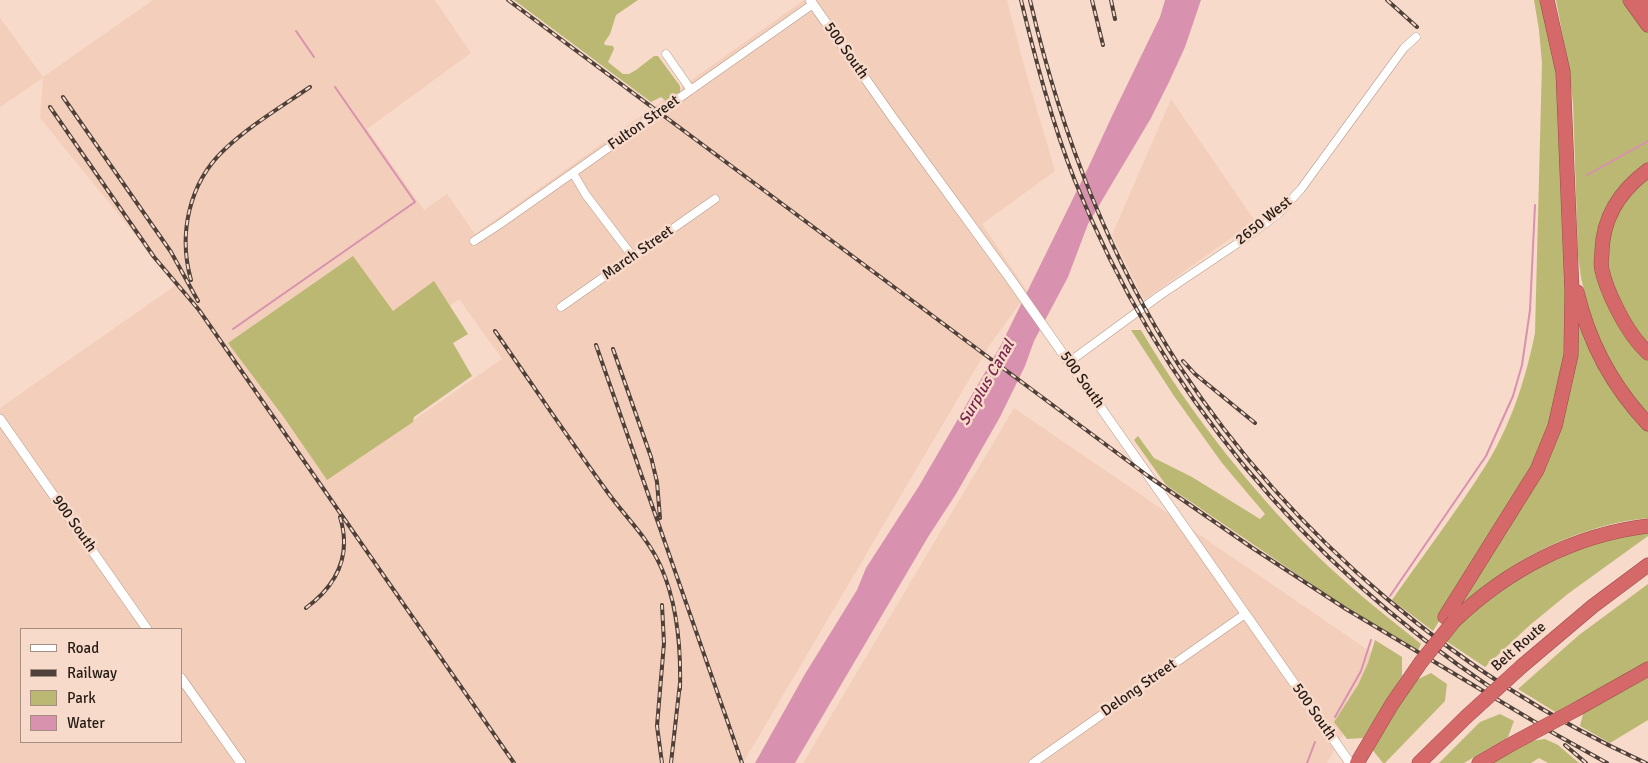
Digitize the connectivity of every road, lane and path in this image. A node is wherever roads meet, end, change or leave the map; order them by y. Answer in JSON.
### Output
{"nodes":[{"id":1,"x":1547,"y":0,"type":"edge"},
{"id":2,"x":1630,"y":0,"type":"edge"},
{"id":3,"x":1642,"y":0,"type":"edge"},
{"id":4,"x":812,"y":2,"type":"edge"},
{"id":5,"x":1648,"y":8,"type":"edge"},
{"id":6,"x":1648,"y":25,"type":"edge"},
{"id":7,"x":1416,"y":37,"type":"dead end"},
{"id":8,"x":666,"y":54,"type":"dead end"},
{"id":9,"x":691,"y":90,"type":"junction"},
{"id":10,"x":1648,"y":170,"type":"edge"},
{"id":11,"x":573,"y":173,"type":"junction"},
{"id":12,"x":715,"y":199,"type":"dead end"},
{"id":13,"x":474,"y":241,"type":"dead end"},
{"id":14,"x":1570,"y":249,"type":"junction"},
{"id":15,"x":633,"y":257,"type":"junction"},
{"id":16,"x":561,"y":307,"type":"dead end"},
{"id":17,"x":1648,"y":353,"type":"edge"},
{"id":18,"x":1069,"y":362,"type":"junction"},
{"id":19,"x":0,"y":419,"type":"edge"},
{"id":20,"x":1648,"y":424,"type":"edge"},
{"id":21,"x":1648,"y":526,"type":"edge"},
{"id":22,"x":1648,"y":566,"type":"edge"},
{"id":23,"x":1648,"y":576,"type":"edge"},
{"id":24,"x":1245,"y":614,"type":"junction"},
{"id":25,"x":1449,"y":619,"type":"junction"},
{"id":26,"x":146,"y":628,"type":"edge"},
{"id":27,"x":1524,"y":670,"type":"junction"},
{"id":28,"x":1646,"y":670,"type":"edge"},
{"id":29,"x":182,"y":679,"type":"edge"},
{"id":30,"x":1468,"y":720,"type":"junction"},
{"id":31,"x":241,"y":763,"type":"edge"},
{"id":32,"x":1033,"y":763,"type":"edge"},
{"id":33,"x":1350,"y":763,"type":"edge"},
{"id":34,"x":1357,"y":763,"type":"edge"},
{"id":35,"x":1419,"y":763,"type":"edge"},
{"id":36,"x":1432,"y":763,"type":"edge"},
{"id":37,"x":1479,"y":763,"type":"edge"}],
"edges":[{"from":1,"to":14,"type":"highway"},
{"from":2,"to":6,"type":"highway"},
{"from":3,"to":5,"type":"highway"},
{"from":4,"to":9,"type":"street","name":"Fulton Street"},
{"from":4,"to":18,"type":"street","name":"500 South"},
{"from":7,"to":18,"type":"street","name":"2650 West"},
{"from":8,"to":9,"type":"street"},
{"from":9,"to":11,"type":"street","name":"Fulton Street"},
{"from":10,"to":17,"type":"highway"},
{"from":11,"to":13,"type":"street","name":"Fulton Street"},
{"from":11,"to":15,"type":"street"},
{"from":12,"to":15,"type":"street","name":"March Street"},
{"from":14,"to":20,"type":"highway"},
{"from":14,"to":25,"type":"highway"},
{"from":15,"to":16,"type":"street","name":"March Street"},
{"from":18,"to":24,"type":"street","name":"500 South"},
{"from":19,"to":26,"type":"street","name":"900 South"},
{"from":21,"to":25,"type":"highway"},
{"from":22,"to":27,"type":"highway","name":"Belt Route"},
{"from":23,"to":27,"type":"highway","name":"Belt Route"},
{"from":24,"to":32,"type":"street","name":"Delong Street"},
{"from":24,"to":33,"type":"street","name":"500 South"},
{"from":25,"to":34,"type":"highway","bridge":true},
{"from":27,"to":30,"type":"highway","name":"Belt Route","bridge":true},
{"from":28,"to":37,"type":"highway","bridge":true},
{"from":29,"to":31,"type":"street"},
{"from":30,"to":35,"type":"highway","name":"Belt Route"},
{"from":30,"to":36,"type":"highway","name":"Belt Route"}]}
